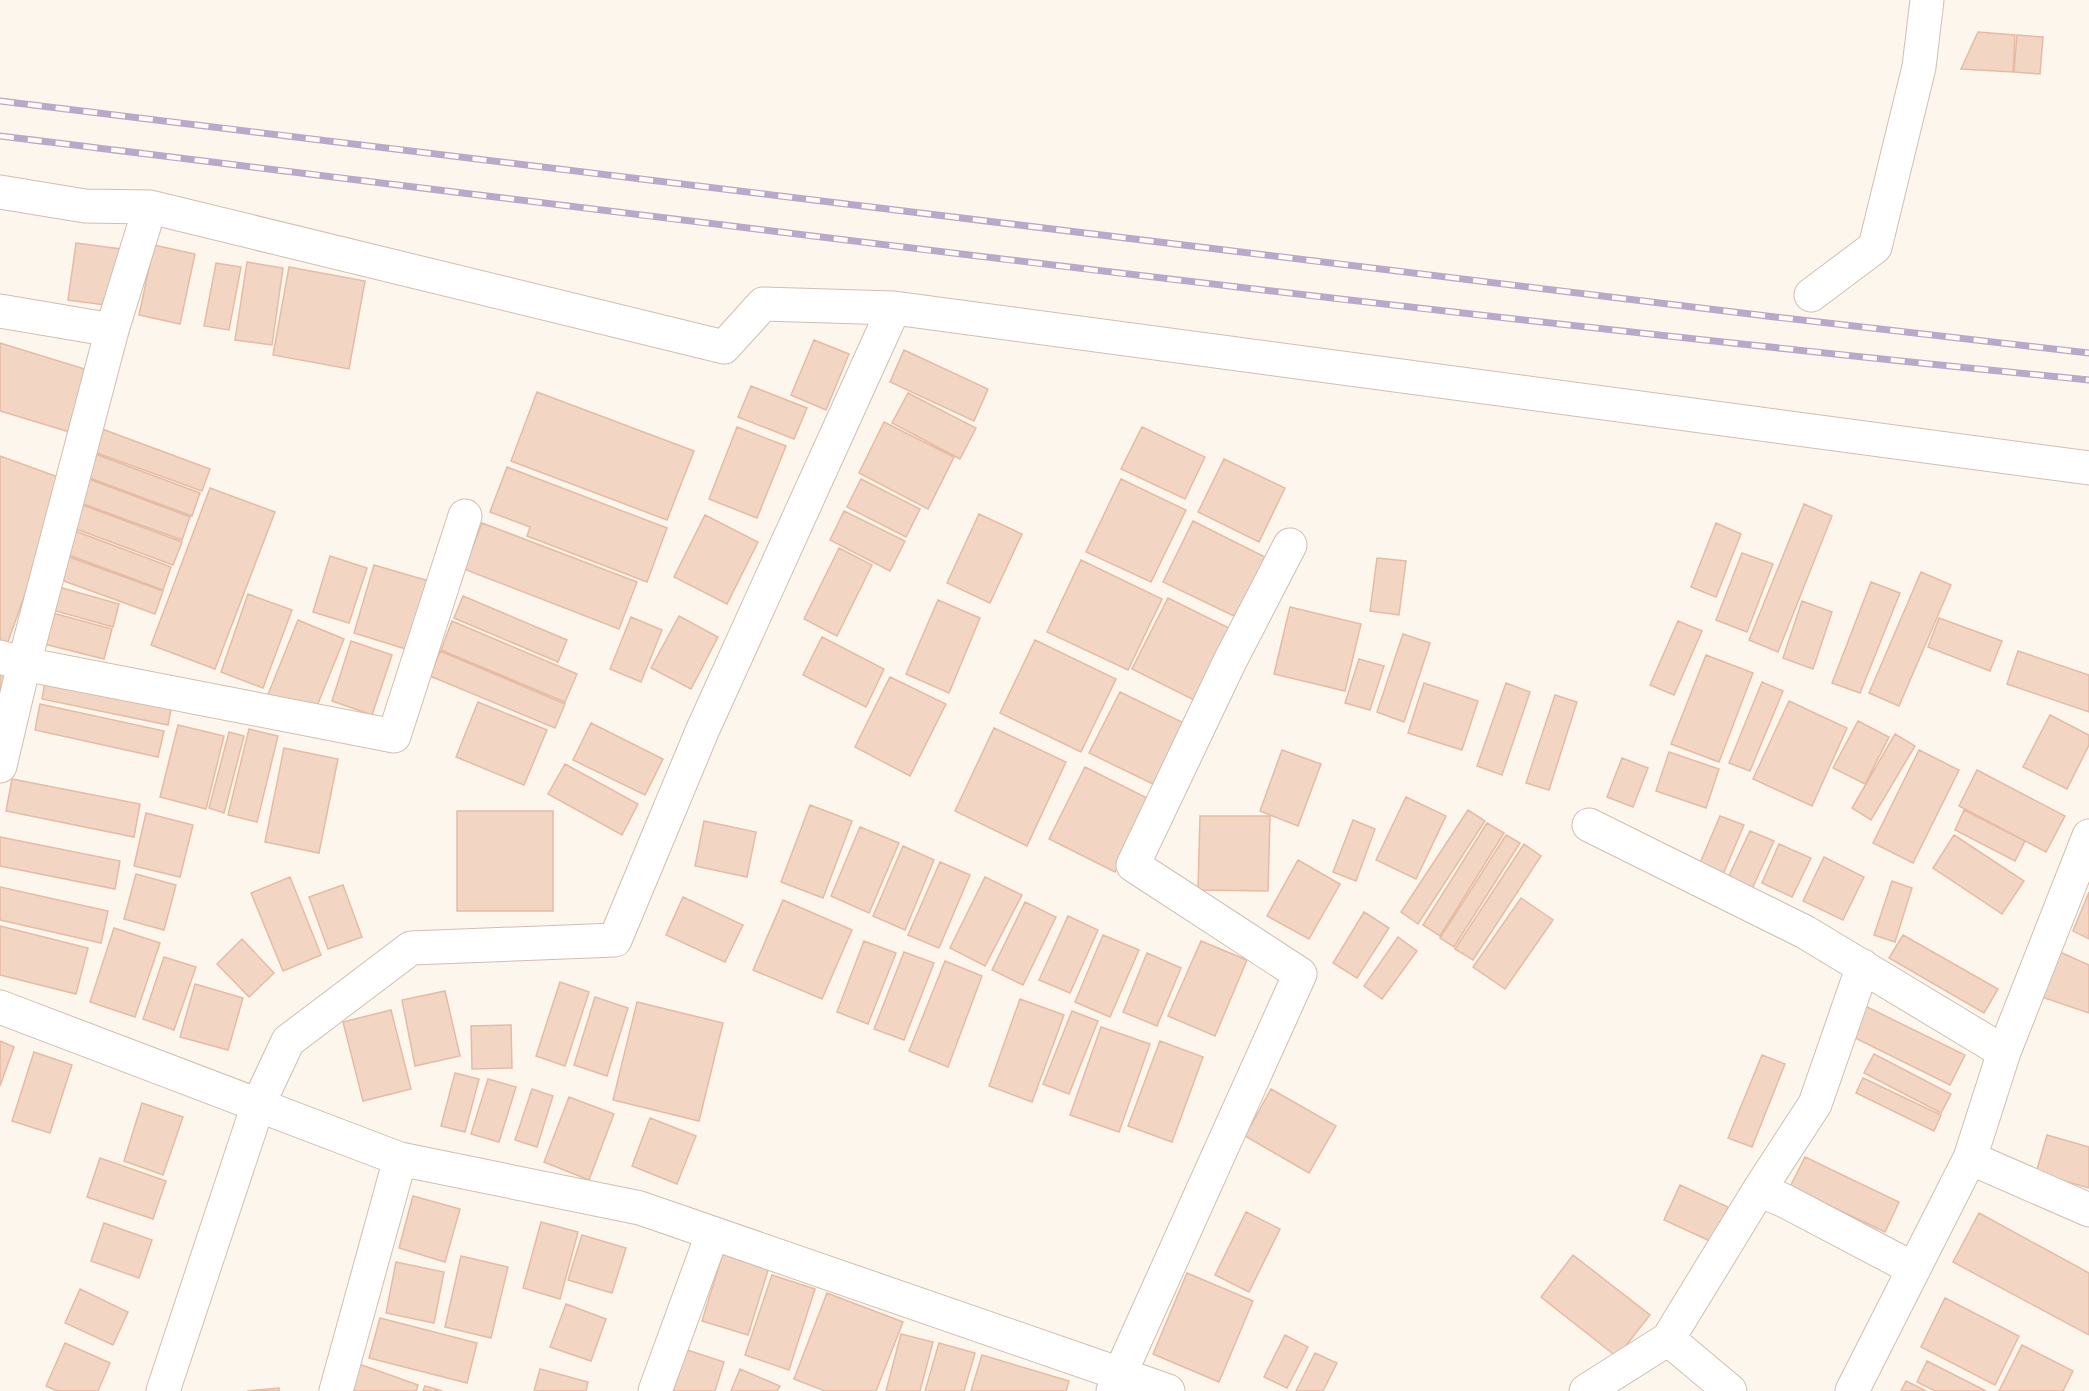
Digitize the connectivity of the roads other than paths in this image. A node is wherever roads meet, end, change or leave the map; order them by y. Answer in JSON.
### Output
{"nodes":[{"id":1,"x":1927,"y":0,"type":"edge"},
{"id":2,"x":0,"y":192,"type":"edge"},
{"id":3,"x":150,"y":207,"type":"junction"},
{"id":4,"x":1811,"y":295,"type":"dead end"},
{"id":5,"x":894,"y":308,"type":"junction"},
{"id":6,"x":0,"y":311,"type":"edge"},
{"id":7,"x":112,"y":330,"type":"junction"},
{"id":8,"x":2089,"y":468,"type":"edge"},
{"id":9,"x":465,"y":516,"type":"dead end"},
{"id":10,"x":1290,"y":545,"type":"dead end"},
{"id":11,"x":12,"y":661,"type":"edge"},
{"id":12,"x":0,"y":766,"type":"edge"},
{"id":13,"x":1589,"y":825,"type":"dead end"},
{"id":14,"x":2089,"y":837,"type":"edge"},
{"id":15,"x":1863,"y":966,"type":"junction"},
{"id":16,"x":0,"y":1007,"type":"edge"},
{"id":17,"x":2004,"y":1052,"type":"junction"},
{"id":18,"x":258,"y":1105,"type":"junction"},
{"id":19,"x":1970,"y":1158,"type":"junction"},
{"id":20,"x":400,"y":1159,"type":"junction"},
{"id":21,"x":1759,"y":1190,"type":"junction"},
{"id":22,"x":2089,"y":1210,"type":"edge"},
{"id":23,"x":712,"y":1235,"type":"junction"},
{"id":24,"x":1914,"y":1269,"type":"junction"},
{"id":25,"x":1668,"y":1339,"type":"junction"},
{"id":26,"x":1116,"y":1382,"type":"edge"},
{"id":27,"x":164,"y":1391,"type":"edge"},
{"id":28,"x":336,"y":1391,"type":"edge"},
{"id":29,"x":655,"y":1391,"type":"edge"},
{"id":30,"x":1168,"y":1391,"type":"edge"},
{"id":31,"x":1586,"y":1391,"type":"edge"},
{"id":32,"x":1730,"y":1391,"type":"edge"},
{"id":33,"x":1852,"y":1391,"type":"edge"}],
"edges":[{"from":1,"to":4,"type":"street"},
{"from":2,"to":3,"type":"street"},
{"from":3,"to":5,"type":"street"},
{"from":3,"to":7,"type":"street"},
{"from":5,"to":8,"type":"street"},
{"from":5,"to":18,"type":"street"},
{"from":6,"to":7,"type":"street"},
{"from":7,"to":11,"type":"street"},
{"from":9,"to":11,"type":"street"},
{"from":10,"to":26,"type":"street"},
{"from":11,"to":12,"type":"street"},
{"from":13,"to":15,"type":"street"},
{"from":14,"to":17,"type":"street"},
{"from":15,"to":17,"type":"street"},
{"from":15,"to":21,"type":"street"},
{"from":16,"to":18,"type":"street"},
{"from":17,"to":19,"type":"street"},
{"from":18,"to":20,"type":"street"},
{"from":18,"to":27,"type":"street"},
{"from":19,"to":22,"type":"street"},
{"from":19,"to":24,"type":"street"},
{"from":20,"to":23,"type":"street"},
{"from":20,"to":28,"type":"street"},
{"from":21,"to":24,"type":"street"},
{"from":21,"to":25,"type":"street"},
{"from":23,"to":26,"type":"street"},
{"from":23,"to":29,"type":"street"},
{"from":24,"to":33,"type":"street"},
{"from":25,"to":31,"type":"street"},
{"from":25,"to":32,"type":"street"},
{"from":26,"to":30,"type":"street"}]}
